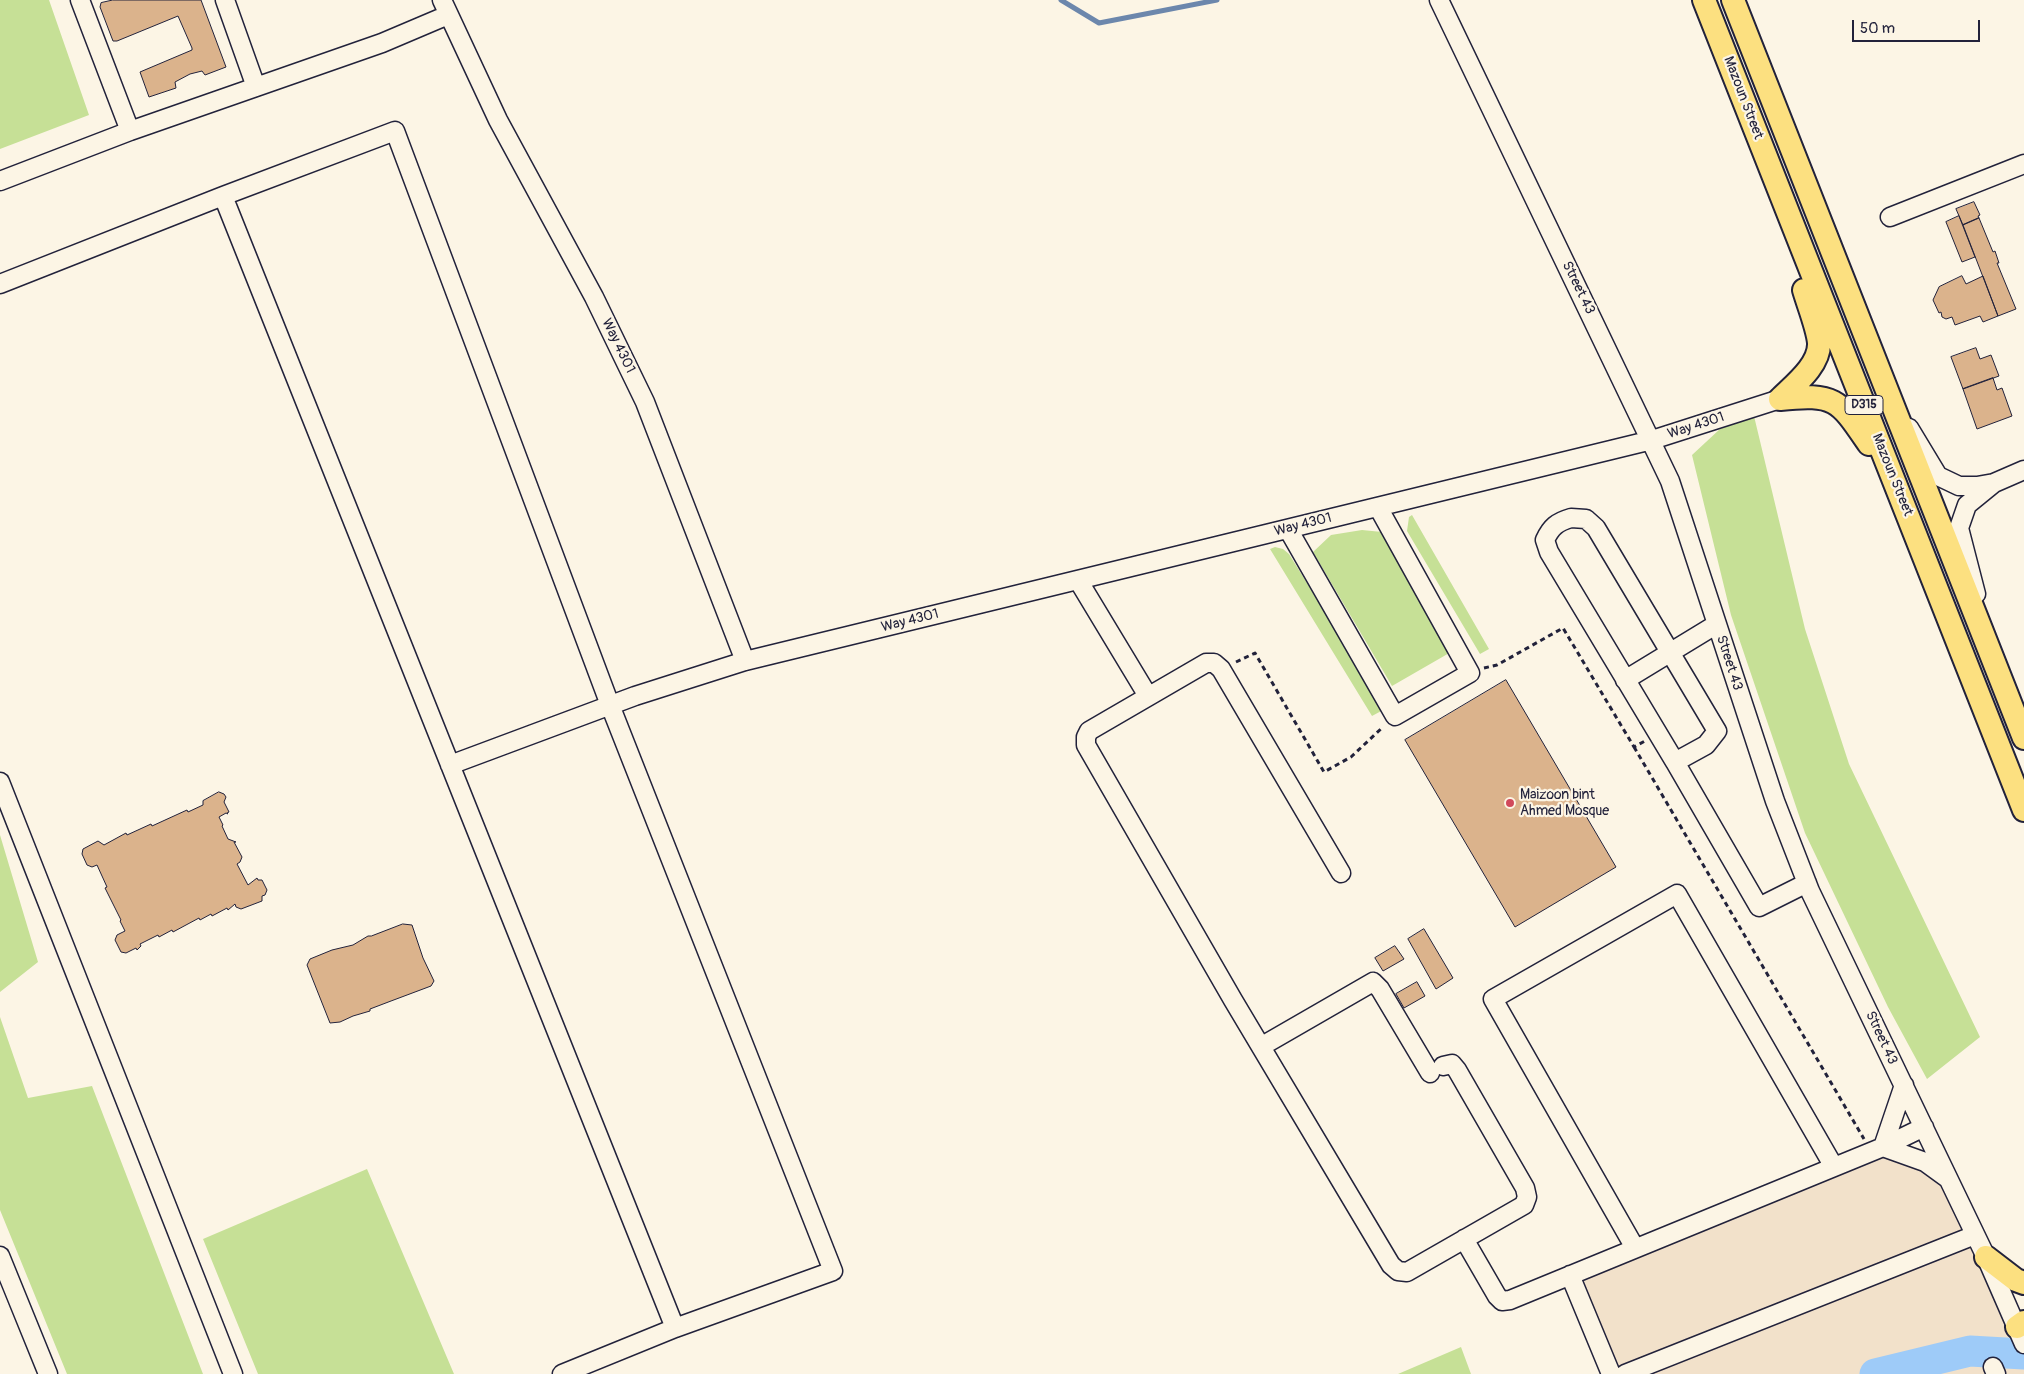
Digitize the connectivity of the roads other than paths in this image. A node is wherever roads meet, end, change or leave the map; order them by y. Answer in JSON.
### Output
{"nodes":[{"id":1,"x":80,"y":0,"type":"edge"},
{"id":2,"x":225,"y":0,"type":"edge"},
{"id":3,"x":1439,"y":0,"type":"edge"},
{"id":4,"x":1704,"y":0,"type":"edge"},
{"id":5,"x":1733,"y":0,"type":"edge"},
{"id":6,"x":445,"y":7,"type":"edge"},
{"id":7,"x":256,"y":87,"type":"junction"},
{"id":8,"x":130,"y":131,"type":"junction"},
{"id":9,"x":1768,"y":162,"type":"junction"},
{"id":10,"x":2024,"y":164,"type":"edge"},
{"id":11,"x":0,"y":181,"type":"edge"},
{"id":12,"x":223,"y":196,"type":"junction"},
{"id":13,"x":1890,"y":218,"type":"dead end"},
{"id":14,"x":0,"y":284,"type":"edge"},
{"id":15,"x":1884,"y":386,"type":"junction"},
{"id":16,"x":1780,"y":399,"type":"junction"},
{"id":17,"x":1652,"y":440,"type":"junction"},
{"id":18,"x":2024,"y":470,"type":"edge"},
{"id":19,"x":1895,"y":482,"type":"junction"},
{"id":20,"x":1994,"y":483,"type":"junction"},
{"id":21,"x":1378,"y":507,"type":"junction"},
{"id":22,"x":1288,"y":529,"type":"junction"},
{"id":23,"x":1078,"y":580,"type":"junction"},
{"id":24,"x":1717,"y":624,"type":"junction"},
{"id":25,"x":1670,"y":652,"type":"junction"},
{"id":26,"x":745,"y":661,"type":"junction"},
{"id":27,"x":1994,"y":662,"type":"junction"},
{"id":28,"x":1625,"y":680,"type":"junction"},
{"id":29,"x":1148,"y":696,"type":"junction"},
{"id":30,"x":610,"y":705,"type":"junction"},
{"id":31,"x":2024,"y":738,"type":"edge"},
{"id":32,"x":1675,"y":762,"type":"junction"},
{"id":33,"x":450,"y":765,"type":"junction"},
{"id":34,"x":0,"y":782,"type":"edge"},
{"id":35,"x":2024,"y":810,"type":"edge"},
{"id":36,"x":1341,"y":873,"type":"dead end"},
{"id":37,"x":1807,"y":883,"type":"junction"},
{"id":38,"x":1262,"y":1046,"type":"junction"},
{"id":39,"x":1904,"y":1085,"type":"junction"},
{"id":40,"x":1924,"y":1128,"type":"junction"},
{"id":41,"x":1877,"y":1149,"type":"junction"},
{"id":42,"x":1834,"y":1167,"type":"junction"},
{"id":43,"x":1949,"y":1180,"type":"junction"},
{"id":44,"x":1976,"y":1235,"type":"junction"},
{"id":45,"x":1464,"y":1239,"type":"junction"},
{"id":46,"x":1635,"y":1248,"type":"junction"},
{"id":47,"x":0,"y":1256,"type":"edge"},
{"id":48,"x":1986,"y":1257,"type":"junction"},
{"id":49,"x":1570,"y":1275,"type":"junction"},
{"id":50,"x":2024,"y":1283,"type":"edge"},
{"id":51,"x":675,"y":1328,"type":"junction"},
{"id":52,"x":2022,"y":1331,"type":"edge"},
{"id":53,"x":48,"y":1374,"type":"edge"},
{"id":54,"x":233,"y":1374,"type":"edge"},
{"id":55,"x":562,"y":1374,"type":"edge"},
{"id":56,"x":1611,"y":1374,"type":"edge"},
{"id":57,"x":1625,"y":1374,"type":"edge"}],
"edges":[{"from":1,"to":8,"type":"street"},
{"from":2,"to":7,"type":"street"},
{"from":3,"to":17,"type":"street","name":"Street 43"},
{"from":4,"to":9,"type":"main road","name":"Mazoun Street","number":"D315"},
{"from":5,"to":15,"type":"main road","name":"Mazoun Street","number":"D315"},
{"from":6,"to":7,"type":"street"},
{"from":6,"to":26,"type":"street","name":"Way 4301"},
{"from":7,"to":8,"type":"street"},
{"from":8,"to":11,"type":"street"},
{"from":9,"to":16,"type":"main road"},
{"from":9,"to":19,"type":"main road","name":"Mazoun Street","number":"D315"},
{"from":10,"to":13,"type":"street"},
{"from":12,"to":14,"type":"street"},
{"from":12,"to":30,"type":"street"},
{"from":12,"to":33,"type":"street"},
{"from":15,"to":20,"type":"street"},
{"from":15,"to":27,"type":"main road","name":"Mazoun Street","number":"D315"},
{"from":16,"to":17,"type":"street","name":"Way 4301"},
{"from":16,"to":19,"type":"main road"},
{"from":17,"to":21,"type":"street","name":"Way 4301"},
{"from":17,"to":24,"type":"street","name":"Street 43"},
{"from":18,"to":20,"type":"street"},
{"from":19,"to":35,"type":"main road","name":"Mazoun Street","number":"D315"},
{"from":20,"to":27,"type":"street"},
{"from":21,"to":22,"type":"street","name":"Way 4301"},
{"from":21,"to":22,"type":"street"},
{"from":22,"to":23,"type":"street","name":"Way 4301"},
{"from":23,"to":26,"type":"street","name":"Way 4301"},
{"from":23,"to":29,"type":"street"},
{"from":24,"to":25,"type":"street"},
{"from":24,"to":37,"type":"street","name":"Street 43"},
{"from":25,"to":28,"type":"street"},
{"from":25,"to":28,"type":"street"},
{"from":25,"to":32,"type":"street"},
{"from":26,"to":30,"type":"street"},
{"from":27,"to":31,"type":"main road","name":"Mazoun Street","number":"D315"},
{"from":28,"to":32,"type":"street"},
{"from":29,"to":36,"type":"street"},
{"from":29,"to":38,"type":"street"},
{"from":30,"to":33,"type":"street"},
{"from":30,"to":51,"type":"street"},
{"from":32,"to":37,"type":"street"},
{"from":33,"to":51,"type":"street"},
{"from":34,"to":54,"type":"street"},
{"from":37,"to":39,"type":"street","name":"Street 43"},
{"from":38,"to":45,"type":"street"},
{"from":38,"to":45,"type":"street"},
{"from":39,"to":40,"type":"street","name":"Street 43"},
{"from":39,"to":41,"type":"street"},
{"from":40,"to":41,"type":"street"},
{"from":40,"to":43,"type":"street","name":"Street 43"},
{"from":41,"to":42,"type":"street"},
{"from":41,"to":43,"type":"street"},
{"from":42,"to":46,"type":"street"},
{"from":42,"to":46,"type":"street"},
{"from":43,"to":44,"type":"street","name":"Street 43"},
{"from":44,"to":48,"type":"street","name":"Street 43"},
{"from":44,"to":57,"type":"street"},
{"from":45,"to":49,"type":"street"},
{"from":46,"to":49,"type":"street"},
{"from":47,"to":53,"type":"street"},
{"from":48,"to":50,"type":"main road"},
{"from":48,"to":52,"type":"street","name":"Street 43"},
{"from":49,"to":56,"type":"street"},
{"from":51,"to":55,"type":"street"}]}
